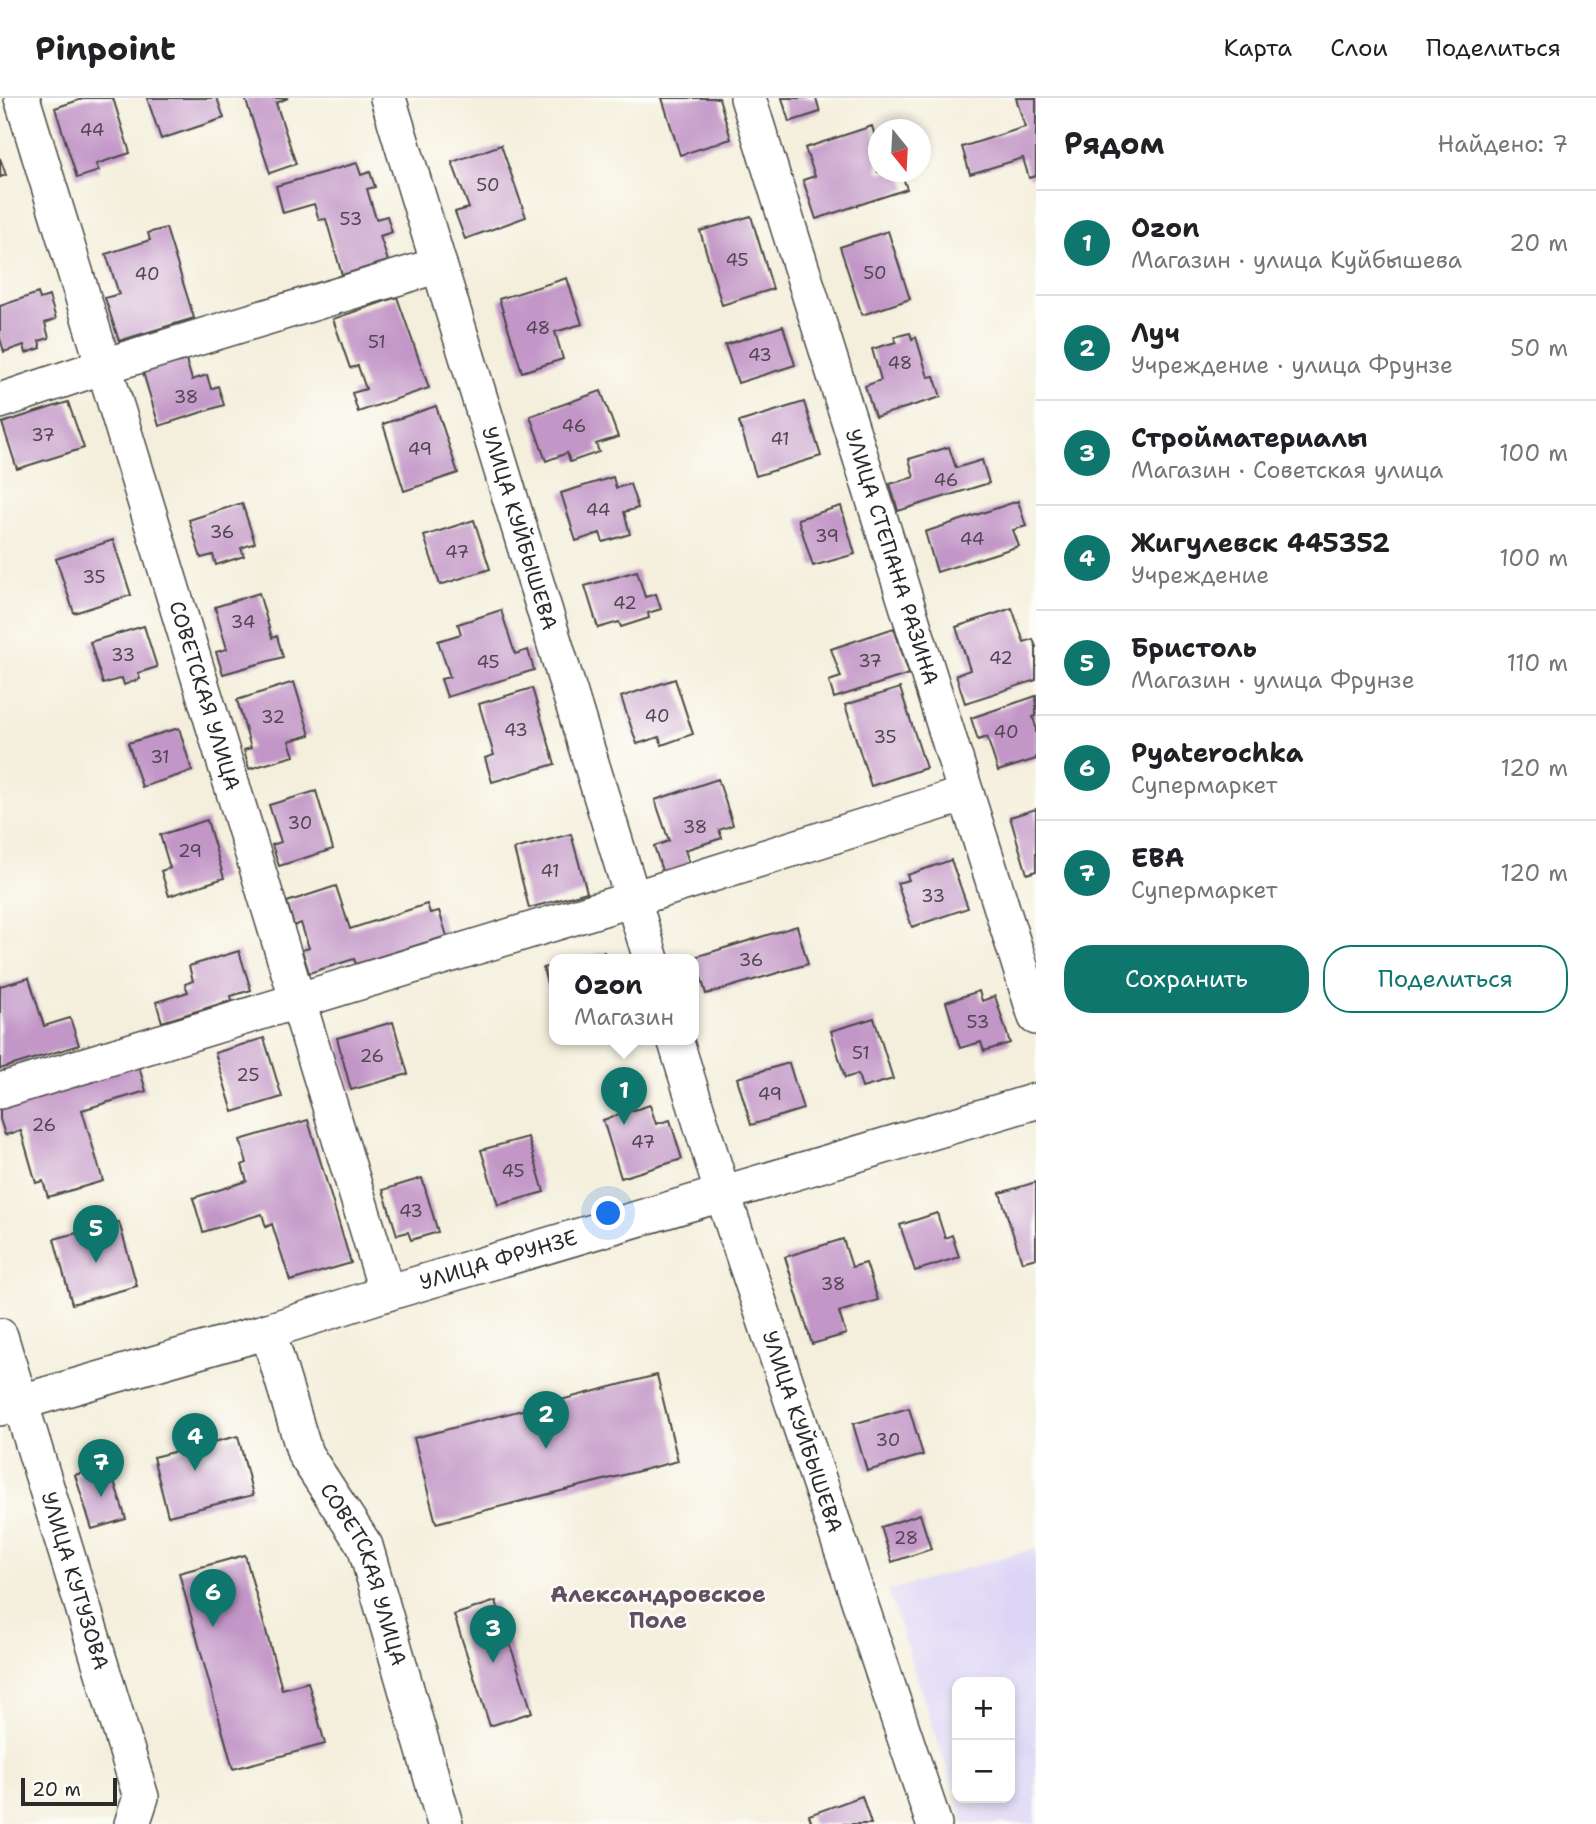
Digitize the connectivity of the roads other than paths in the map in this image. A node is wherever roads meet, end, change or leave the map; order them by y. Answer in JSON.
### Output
{"nodes":[{"id":1,"x":22,"y":98,"type":"edge"},
{"id":2,"x":388,"y":98,"type":"edge"},
{"id":3,"x":748,"y":98,"type":"edge"},
{"id":4,"x":439,"y":265,"type":"junction"},
{"id":5,"x":104,"y":366,"type":"junction"},
{"id":6,"x":0,"y":401,"type":"edge"},
{"id":7,"x":966,"y":794,"type":"junction"},
{"id":8,"x":633,"y":898,"type":"junction"},
{"id":9,"x":650,"y":954,"type":"edge"},
{"id":10,"x":298,"y":1001,"type":"junction"},
{"id":11,"x":1036,"y":1017,"type":"edge"},
{"id":12,"x":678,"y":1045,"type":"edge"},
{"id":13,"x":0,"y":1091,"type":"edge"},
{"id":14,"x":1036,"y":1101,"type":"edge"},
{"id":15,"x":723,"y":1195,"type":"junction"},
{"id":16,"x":387,"y":1293,"type":"junction"},
{"id":17,"x":268,"y":1331,"type":"junction"},
{"id":18,"x":0,"y":1336,"type":"edge"},
{"id":19,"x":10,"y":1405,"type":"edge"},
{"id":20,"x":132,"y":1824,"type":"edge"},
{"id":21,"x":444,"y":1824,"type":"edge"},
{"id":22,"x":934,"y":1824,"type":"edge"}],
"edges":[{"from":1,"to":5,"type":"street","name":"СОВЕТСКАЯ УЛИЦА"},
{"from":2,"to":4,"type":"street","name":"УЛИЦА КУЙБЫШЕВА"},
{"from":3,"to":7,"type":"street","name":"УЛИЦА СТЕПАНА РАЗИНА"},
{"from":4,"to":5,"type":"street"},
{"from":4,"to":8,"type":"street","name":"УЛИЦА КУЙБЫШЕВА"},
{"from":5,"to":6,"type":"street"},
{"from":5,"to":10,"type":"street","name":"СОВЕТСКАЯ УЛИЦА"},
{"from":7,"to":8,"type":"street"},
{"from":7,"to":11,"type":"street","name":"УЛИЦА СТЕПАНА РАЗИНА"},
{"from":8,"to":9,"type":"street","name":"УЛИЦА КУЙБЫШЕВА"},
{"from":8,"to":10,"type":"street"},
{"from":10,"to":13,"type":"street"},
{"from":10,"to":16,"type":"street","name":"СОВЕТСКАЯ УЛИЦА"},
{"from":12,"to":15,"type":"street","name":"УЛИЦА КУЙБЫШЕВА"},
{"from":14,"to":15,"type":"street","name":"УЛИЦА ФРУНЗЕ"},
{"from":15,"to":16,"type":"street","name":"УЛИЦА ФРУНЗЕ"},
{"from":15,"to":22,"type":"street","name":"УЛИЦА КУЙБЫШЕВА"},
{"from":16,"to":17,"type":"street","name":"УЛИЦА ФРУНЗЕ"},
{"from":17,"to":19,"type":"street","name":"УЛИЦА ФРУНЗЕ"},
{"from":17,"to":21,"type":"street","name":"СОВЕТСКАЯ УЛИЦА"},
{"from":18,"to":19,"type":"street","name":"УЛИЦА КУТУЗОВА"},
{"from":19,"to":20,"type":"street","name":"УЛИЦА КУТУЗОВА"}]}
